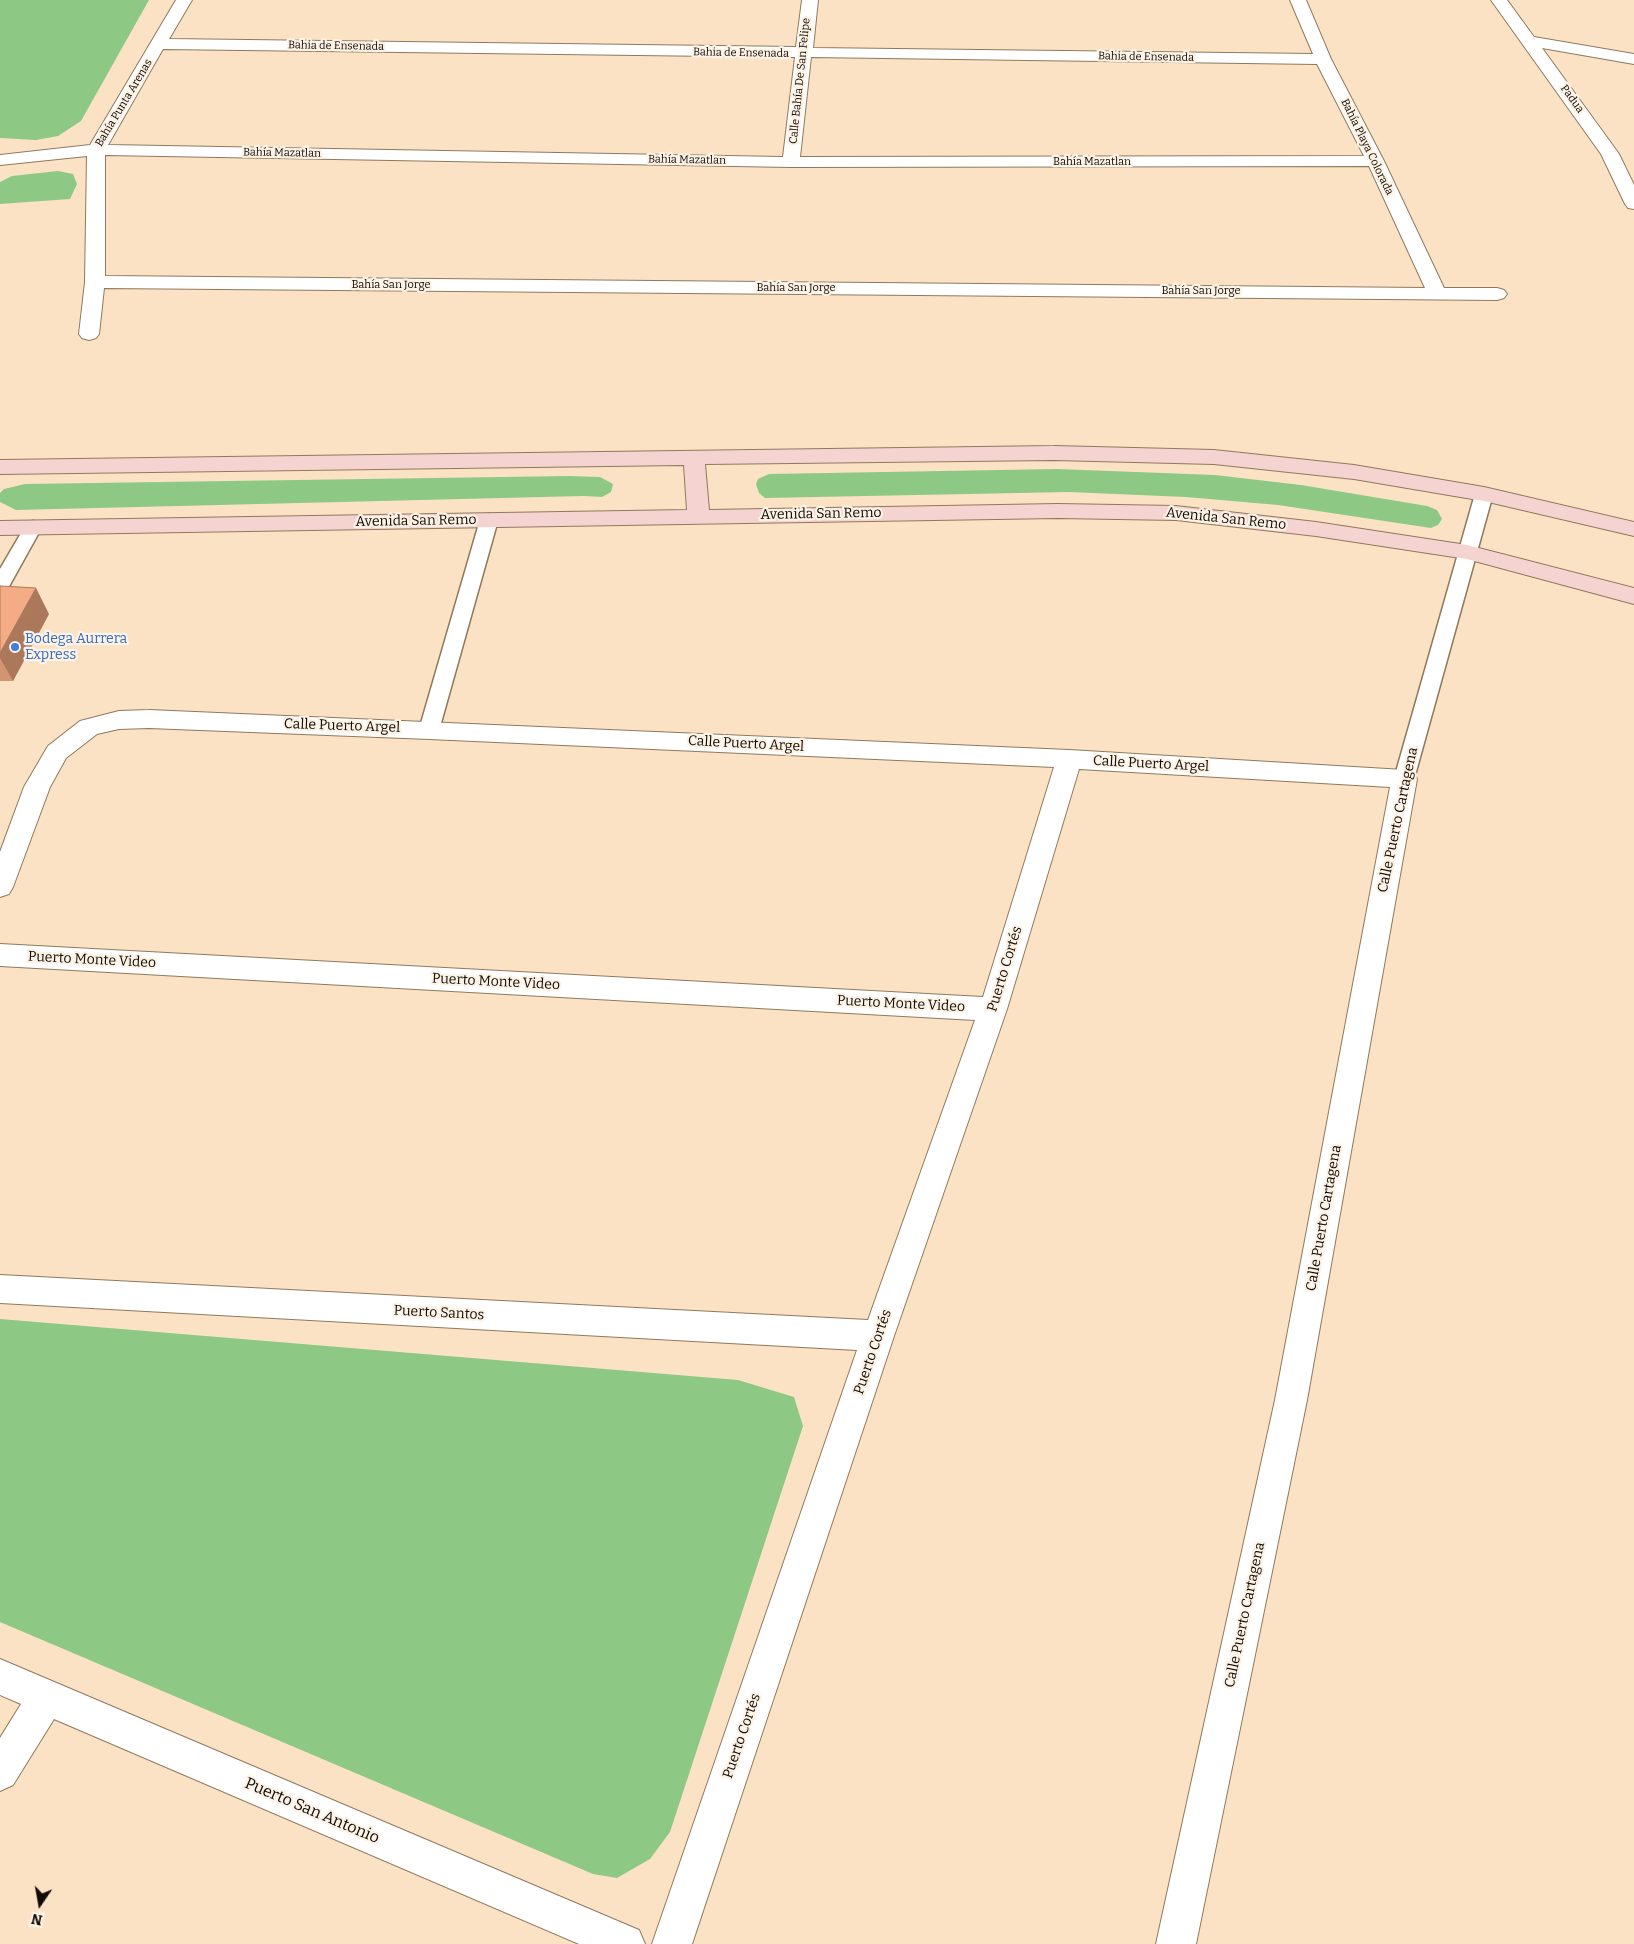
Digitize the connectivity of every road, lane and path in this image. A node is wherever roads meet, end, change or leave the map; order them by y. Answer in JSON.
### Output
{"nodes":[{"id":1,"x":184,"y":0,"type":"edge"},
{"id":2,"x":810,"y":0,"type":"edge"},
{"id":3,"x":1298,"y":0,"type":"edge"},
{"id":4,"x":1499,"y":0,"type":"edge"},
{"id":5,"x":1530,"y":40,"type":"junction"},
{"id":6,"x":159,"y":44,"type":"junction"},
{"id":7,"x":804,"y":54,"type":"junction"},
{"id":8,"x":1323,"y":59,"type":"junction"},
{"id":9,"x":1634,"y":59,"type":"edge"},
{"id":10,"x":96,"y":150,"type":"junction"},
{"id":11,"x":1610,"y":154,"type":"junction"},
{"id":12,"x":1634,"y":159,"type":"edge"},
{"id":13,"x":0,"y":160,"type":"edge"},
{"id":14,"x":1374,"y":161,"type":"junction"},
{"id":15,"x":791,"y":162,"type":"junction"},
{"id":16,"x":1634,"y":204,"type":"edge"},
{"id":17,"x":95,"y":282,"type":"junction"},
{"id":18,"x":1437,"y":293,"type":"junction"},
{"id":19,"x":1497,"y":294,"type":"dead end"},
{"id":20,"x":89,"y":334,"type":"dead end"},
{"id":21,"x":694,"y":459,"type":"junction"},
{"id":22,"x":0,"y":468,"type":"edge"},
{"id":23,"x":1484,"y":494,"type":"junction"},
{"id":24,"x":698,"y":517,"type":"junction"},
{"id":25,"x":489,"y":520,"type":"junction"},
{"id":26,"x":33,"y":527,"type":"junction"},
{"id":27,"x":0,"y":528,"type":"edge"},
{"id":28,"x":1634,"y":529,"type":"edge"},
{"id":29,"x":1467,"y":552,"type":"junction"},
{"id":30,"x":0,"y":586,"type":"edge"},
{"id":31,"x":1634,"y":596,"type":"edge"},
{"id":32,"x":429,"y":730,"type":"junction"},
{"id":33,"x":1069,"y":759,"type":"junction"},
{"id":34,"x":1404,"y":779,"type":"junction"},
{"id":35,"x":0,"y":887,"type":"edge"},
{"id":36,"x":0,"y":955,"type":"edge"},
{"id":37,"x":993,"y":1009,"type":"junction"},
{"id":38,"x":0,"y":1289,"type":"edge"},
{"id":39,"x":878,"y":1336,"type":"junction"},
{"id":40,"x":0,"y":1677,"type":"edge"},
{"id":41,"x":46,"y":1698,"type":"junction"},
{"id":42,"x":0,"y":1772,"type":"edge"},
{"id":43,"x":624,"y":1944,"type":"edge"},
{"id":44,"x":672,"y":1944,"type":"edge"},
{"id":45,"x":1176,"y":1944,"type":"edge"}],
"edges":[{"from":1,"to":6,"type":"street","name":"Bahía Punta Arenas"},
{"from":2,"to":7,"type":"street","name":"Calle Bahía De San Felipe"},
{"from":3,"to":8,"type":"street","name":"Bahía Playa Colorada"},
{"from":4,"to":5,"type":"street","name":"Padua"},
{"from":5,"to":9,"type":"street"},
{"from":5,"to":11,"type":"street","name":"Padua"},
{"from":6,"to":7,"type":"street","name":"Bahia de Ensenada"},
{"from":6,"to":10,"type":"street","name":"Bahía Punta Arenas"},
{"from":7,"to":8,"type":"street","name":"Bahia de Ensenada"},
{"from":7,"to":15,"type":"street","name":"Calle Bahía De San Felipe"},
{"from":8,"to":14,"type":"street","name":"Bahía Playa Colorada"},
{"from":10,"to":13,"type":"street","name":"Bahía Mazatlan"},
{"from":10,"to":15,"type":"street","name":"Bahía Mazatlan"},
{"from":10,"to":17,"type":"street","name":"Bahía Punta Arenas"},
{"from":11,"to":12,"type":"street"},
{"from":11,"to":16,"type":"street","name":"Padua"},
{"from":14,"to":15,"type":"street","name":"Bahía Mazatlan"},
{"from":14,"to":18,"type":"street","name":"Bahía Playa Colorada"},
{"from":17,"to":18,"type":"street","name":"Bahía San Jorge"},
{"from":17,"to":20,"type":"street","name":"Bahía Punta Arenas"},
{"from":18,"to":19,"type":"street","name":"Bahía San Jorge"},
{"from":21,"to":22,"type":"street"},
{"from":21,"to":23,"type":"street"},
{"from":21,"to":24,"type":"street"},
{"from":23,"to":28,"type":"street"},
{"from":23,"to":29,"type":"lane","name":"Calle Puerto Cartagena"},
{"from":24,"to":25,"type":"street","name":"Avenida San Remo"},
{"from":24,"to":29,"type":"street","name":"Avenida San Remo"},
{"from":25,"to":26,"type":"street","name":"Avenida San Remo"},
{"from":25,"to":32,"type":"lane"},
{"from":26,"to":27,"type":"street","name":"Avenida San Remo"},
{"from":26,"to":30,"type":"lane"},
{"from":29,"to":31,"type":"street","name":"Avenida San Remo"},
{"from":29,"to":34,"type":"lane","name":"Calle Puerto Cartagena"},
{"from":32,"to":33,"type":"street","name":"Calle Puerto Argel"},
{"from":32,"to":35,"type":"street","name":"Calle Puerto Argel"},
{"from":33,"to":34,"type":"street","name":"Calle Puerto Argel"},
{"from":33,"to":37,"type":"street","name":"Puerto Cortés"},
{"from":34,"to":45,"type":"street","name":"Calle Puerto Cartagena"},
{"from":36,"to":37,"type":"street","name":"Puerto Monte Video"},
{"from":37,"to":39,"type":"street","name":"Puerto Cortés"},
{"from":38,"to":39,"type":"street","name":"Puerto Santos"},
{"from":39,"to":44,"type":"street","name":"Puerto Cortés"},
{"from":40,"to":41,"type":"street","name":"Puerto San Antonio"},
{"from":41,"to":42,"type":"street"},
{"from":41,"to":43,"type":"street","name":"Puerto San Antonio"}]}
